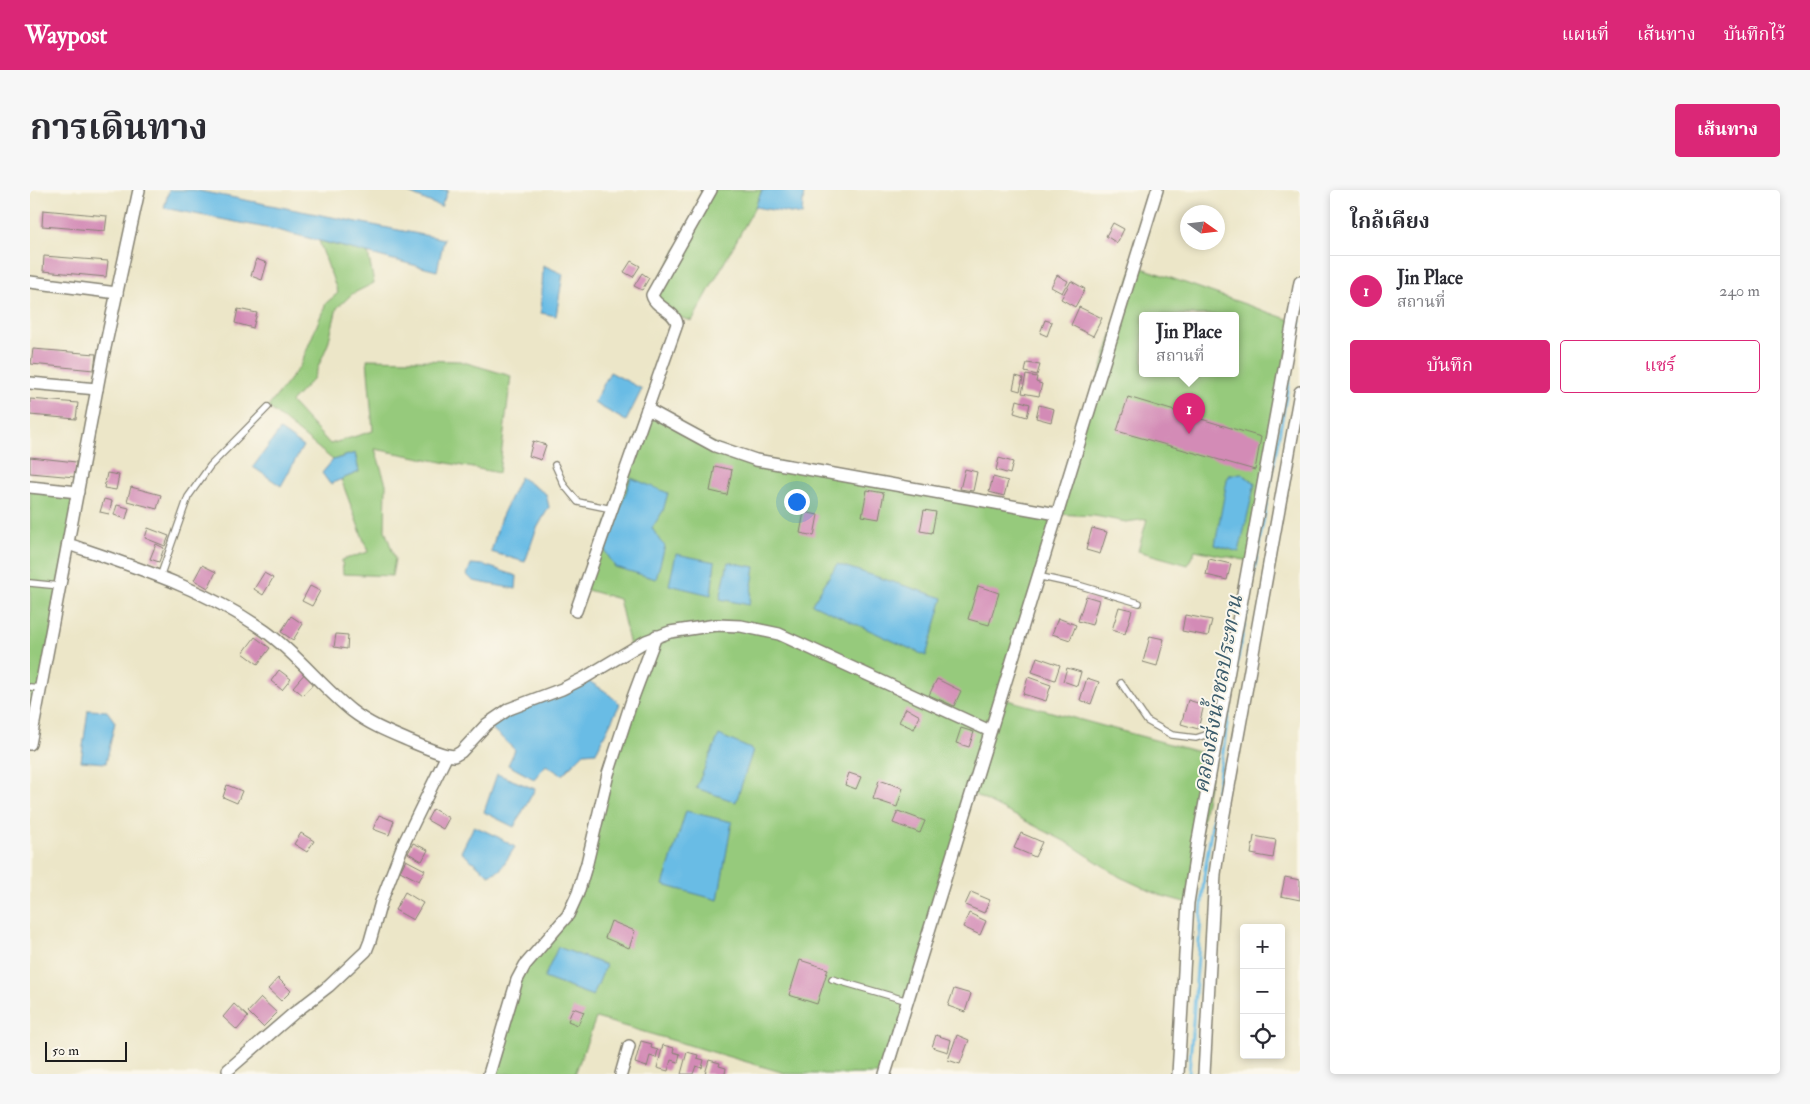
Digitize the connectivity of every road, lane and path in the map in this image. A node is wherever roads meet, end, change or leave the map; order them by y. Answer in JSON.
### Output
{"nodes":[{"id":1,"x":139,"y":190,"type":"edge"},
{"id":2,"x":711,"y":190,"type":"edge"},
{"id":3,"x":1157,"y":190,"type":"edge"},
{"id":4,"x":30,"y":282,"type":"edge"},
{"id":5,"x":1300,"y":282,"type":"edge"},
{"id":6,"x":117,"y":293,"type":"junction"},
{"id":7,"x":30,"y":382,"type":"edge"},
{"id":8,"x":98,"y":389,"type":"junction"},
{"id":9,"x":1300,"y":392,"type":"edge"},
{"id":10,"x":268,"y":407,"type":"dead end"},
{"id":11,"x":646,"y":409,"type":"junction"},
{"id":12,"x":555,"y":465,"type":"dead end"},
{"id":13,"x":30,"y":487,"type":"edge"},
{"id":14,"x":78,"y":492,"type":"junction"},
{"id":15,"x":612,"y":509,"type":"junction"},
{"id":16,"x":1056,"y":514,"type":"junction"},
{"id":17,"x":68,"y":544,"type":"junction"},
{"id":18,"x":1037,"y":576,"type":"junction"},
{"id":19,"x":160,"y":577,"type":"junction"},
{"id":20,"x":30,"y":584,"type":"edge"},
{"id":21,"x":60,"y":586,"type":"junction"},
{"id":22,"x":1140,"y":603,"type":"dead end"},
{"id":23,"x":576,"y":611,"type":"dead end"},
{"id":24,"x":656,"y":636,"type":"junction"},
{"id":25,"x":1121,"y":683,"type":"dead end"},
{"id":26,"x":35,"y":687,"type":"edge"},
{"id":27,"x":990,"y":731,"type":"junction"},
{"id":28,"x":1218,"y":731,"type":"junction"},
{"id":29,"x":30,"y":744,"type":"edge"},
{"id":30,"x":448,"y":756,"type":"junction"},
{"id":31,"x":832,"y":979,"type":"dead end"},
{"id":32,"x":908,"y":1001,"type":"junction"},
{"id":33,"x":629,"y":1046,"type":"dead end"},
{"id":34,"x":228,"y":1070,"type":"dead end"},
{"id":35,"x":489,"y":1074,"type":"edge"},
{"id":36,"x":621,"y":1074,"type":"edge"},
{"id":37,"x":885,"y":1074,"type":"edge"},
{"id":38,"x":1178,"y":1074,"type":"edge"},
{"id":39,"x":1204,"y":1074,"type":"edge"}],
"edges":[{"from":1,"to":6,"type":"street"},
{"from":2,"to":11,"type":"street"},
{"from":3,"to":16,"type":"street"},
{"from":4,"to":6,"type":"street"},
{"from":5,"to":28,"type":"street"},
{"from":6,"to":8,"type":"street"},
{"from":7,"to":8,"type":"street"},
{"from":8,"to":14,"type":"street"},
{"from":9,"to":39,"type":"street"},
{"from":10,"to":19,"type":"lane"},
{"from":11,"to":15,"type":"street"},
{"from":11,"to":16,"type":"street"},
{"from":12,"to":15,"type":"lane"},
{"from":13,"to":14,"type":"street"},
{"from":14,"to":17,"type":"street"},
{"from":15,"to":23,"type":"street"},
{"from":16,"to":18,"type":"street"},
{"from":17,"to":19,"type":"street"},
{"from":17,"to":21,"type":"street"},
{"from":18,"to":22,"type":"lane"},
{"from":18,"to":27,"type":"street"},
{"from":19,"to":30,"type":"street"},
{"from":20,"to":21,"type":"lane"},
{"from":21,"to":26,"type":"street"},
{"from":24,"to":27,"type":"street"},
{"from":24,"to":30,"type":"street"},
{"from":24,"to":35,"type":"street"},
{"from":25,"to":28,"type":"lane"},
{"from":26,"to":29,"type":"street"},
{"from":27,"to":32,"type":"street"},
{"from":28,"to":38,"type":"street"},
{"from":30,"to":34,"type":"street"},
{"from":31,"to":32,"type":"lane"},
{"from":32,"to":37,"type":"street"},
{"from":33,"to":36,"type":"street"}]}
